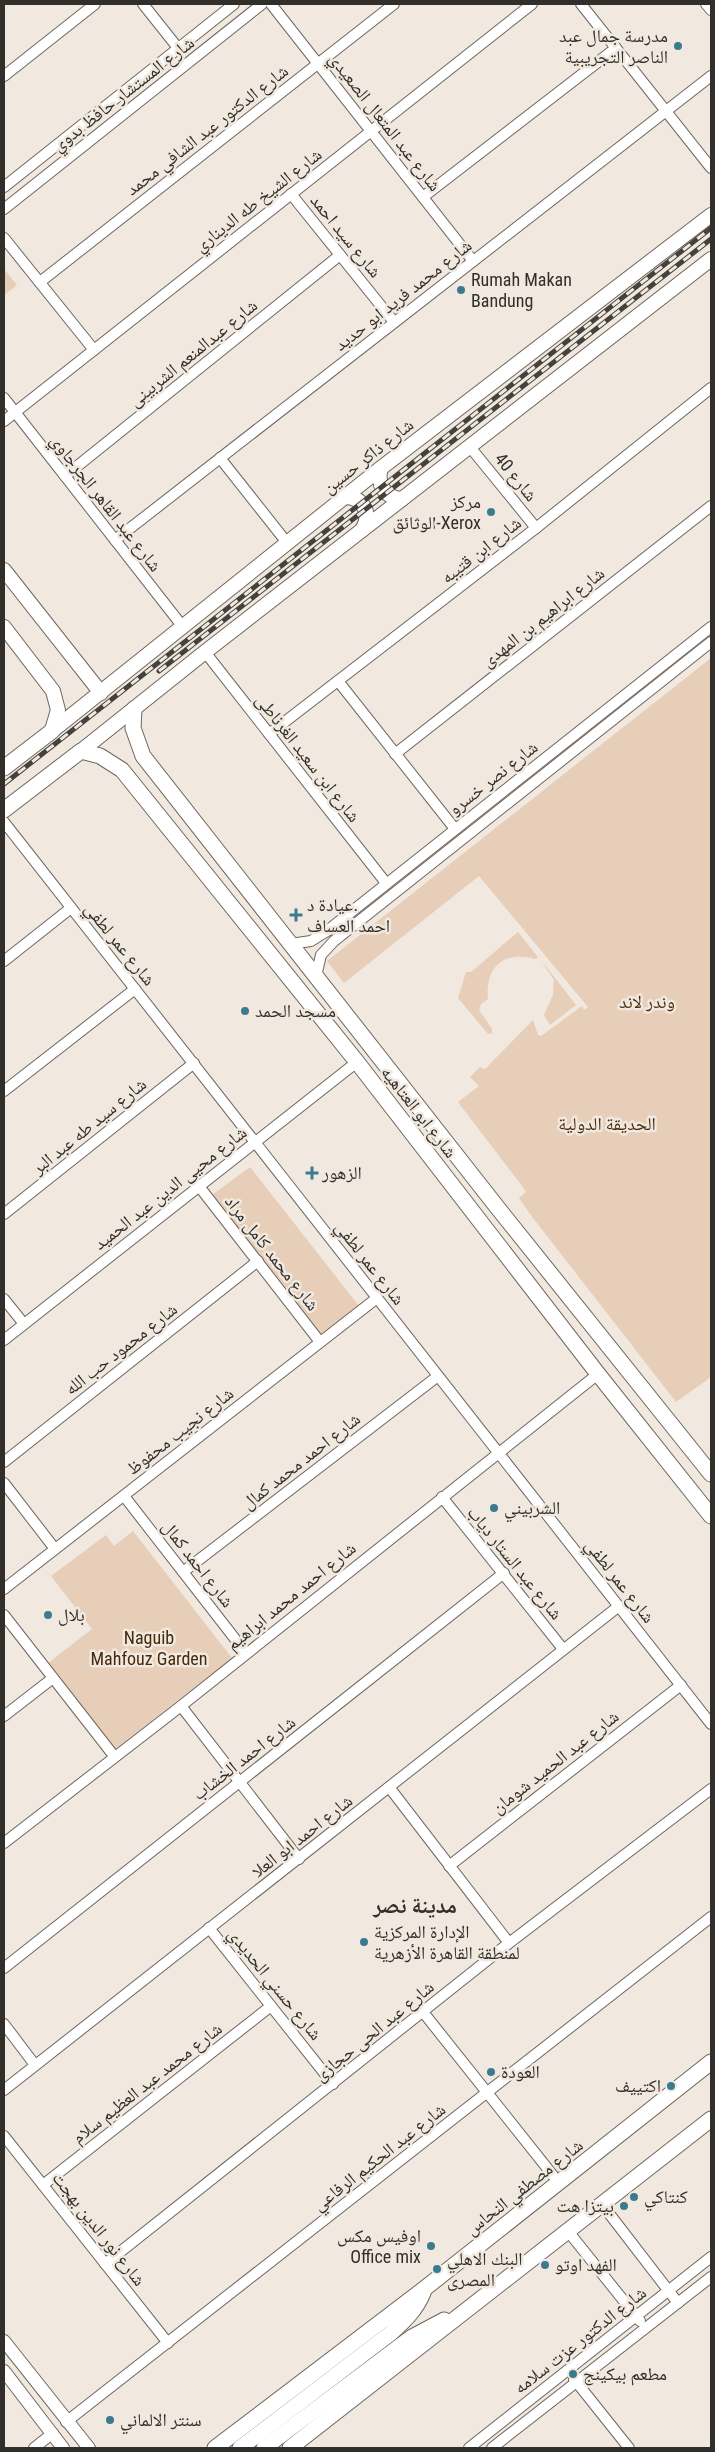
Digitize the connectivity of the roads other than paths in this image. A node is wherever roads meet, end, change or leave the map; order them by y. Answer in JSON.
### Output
{"nodes":[{"id":1,"x":95,"y":4,"type":"edge"},
{"id":2,"x":143,"y":4,"type":"edge"},
{"id":3,"x":234,"y":4,"type":"edge"},
{"id":4,"x":262,"y":4,"type":"edge"},
{"id":5,"x":271,"y":4,"type":"edge"},
{"id":6,"x":394,"y":4,"type":"edge"},
{"id":7,"x":532,"y":4,"type":"edge"},
{"id":8,"x":581,"y":4,"type":"edge"},
{"id":9,"x":706,"y":4,"type":"edge"},
{"id":10,"x":711,"y":10,"type":"edge"},
{"id":11,"x":178,"y":48,"type":"junction"},
{"id":12,"x":616,"y":48,"type":"junction"},
{"id":13,"x":318,"y":64,"type":"junction"},
{"id":14,"x":4,"y":76,"type":"edge"},
{"id":15,"x":711,"y":76,"type":"edge"},
{"id":16,"x":666,"y":111,"type":"junction"},
{"id":17,"x":371,"y":131,"type":"junction"},
{"id":18,"x":711,"y":168,"type":"edge"},
{"id":19,"x":4,"y":188,"type":"edge"},
{"id":20,"x":291,"y":194,"type":"junction"},
{"id":21,"x":423,"y":197,"type":"junction"},
{"id":22,"x":4,"y":209,"type":"edge"},
{"id":23,"x":711,"y":215,"type":"edge"},
{"id":24,"x":4,"y":238,"type":"edge"},
{"id":25,"x":340,"y":255,"type":"junction"},
{"id":26,"x":711,"y":259,"type":"edge"},
{"id":27,"x":473,"y":261,"type":"junction"},
{"id":28,"x":40,"y":282,"type":"junction"},
{"id":29,"x":394,"y":322,"type":"junction"},
{"id":30,"x":94,"y":350,"type":"junction"},
{"id":31,"x":711,"y":388,"type":"edge"},
{"id":32,"x":4,"y":398,"type":"edge"},
{"id":33,"x":15,"y":412,"type":"junction"},
{"id":34,"x":4,"y":421,"type":"edge"},
{"id":35,"x":470,"y":447,"type":"junction"},
{"id":36,"x":220,"y":458,"type":"junction"},
{"id":37,"x":381,"y":468,"type":"junction"},
{"id":38,"x":65,"y":476,"type":"junction"},
{"id":39,"x":346,"y":497,"type":"junction"},
{"id":40,"x":402,"y":499,"type":"junction"},
{"id":41,"x":711,"y":506,"type":"edge"},
{"id":42,"x":536,"y":528,"type":"junction"},
{"id":43,"x":362,"y":530,"type":"junction"},
{"id":44,"x":115,"y":540,"type":"junction"},
{"id":45,"x":288,"y":544,"type":"junction"},
{"id":46,"x":4,"y":570,"type":"edge"},
{"id":47,"x":4,"y":627,"type":"edge"},
{"id":48,"x":183,"y":627,"type":"junction"},
{"id":49,"x":711,"y":627,"type":"edge"},
{"id":50,"x":711,"y":642,"type":"edge"},
{"id":51,"x":205,"y":652,"type":"junction"},
{"id":52,"x":338,"y":680,"type":"junction"},
{"id":53,"x":100,"y":693,"type":"junction"},
{"id":54,"x":134,"y":709,"type":"junction"},
{"id":55,"x":52,"y":731,"type":"junction"},
{"id":56,"x":269,"y":734,"type":"junction"},
{"id":57,"x":81,"y":751,"type":"junction"},
{"id":58,"x":395,"y":754,"type":"junction"},
{"id":59,"x":143,"y":756,"type":"junction"},
{"id":60,"x":4,"y":768,"type":"edge"},
{"id":61,"x":122,"y":770,"type":"junction"},
{"id":62,"x":4,"y":810,"type":"edge"},
{"id":63,"x":4,"y":822,"type":"edge"},
{"id":64,"x":455,"y":829,"type":"junction"},
{"id":65,"x":386,"y":883,"type":"junction"},
{"id":66,"x":71,"y":908,"type":"junction"},
{"id":67,"x":327,"y":931,"type":"junction"},
{"id":68,"x":334,"y":941,"type":"junction"},
{"id":69,"x":290,"y":944,"type":"junction"},
{"id":70,"x":4,"y":960,"type":"edge"},
{"id":71,"x":316,"y":976,"type":"junction"},
{"id":72,"x":135,"y":988,"type":"junction"},
{"id":73,"x":357,"y":1062,"type":"junction"},
{"id":74,"x":194,"y":1063,"type":"junction"},
{"id":75,"x":4,"y":1091,"type":"edge"},
{"id":76,"x":255,"y":1141,"type":"junction"},
{"id":77,"x":198,"y":1185,"type":"junction"},
{"id":78,"x":4,"y":1214,"type":"edge"},
{"id":79,"x":258,"y":1261,"type":"junction"},
{"id":80,"x":4,"y":1298,"type":"edge"},
{"id":81,"x":377,"y":1298,"type":"junction"},
{"id":82,"x":24,"y":1324,"type":"junction"},
{"id":83,"x":4,"y":1340,"type":"edge"},
{"id":84,"x":320,"y":1342,"type":"junction"},
{"id":85,"x":598,"y":1374,"type":"junction"},
{"id":86,"x":438,"y":1376,"type":"junction"},
{"id":87,"x":499,"y":1453,"type":"junction"},
{"id":88,"x":4,"y":1462,"type":"edge"},
{"id":89,"x":711,"y":1474,"type":"edge"},
{"id":90,"x":4,"y":1483,"type":"edge"},
{"id":91,"x":124,"y":1496,"type":"junction"},
{"id":92,"x":442,"y":1497,"type":"junction"},
{"id":93,"x":711,"y":1516,"type":"edge"},
{"id":94,"x":55,"y":1549,"type":"junction"},
{"id":95,"x":183,"y":1572,"type":"junction"},
{"id":96,"x":504,"y":1573,"type":"junction"},
{"id":97,"x":4,"y":1589,"type":"edge"},
{"id":98,"x":619,"y":1606,"type":"junction"},
{"id":99,"x":4,"y":1615,"type":"edge"},
{"id":100,"x":563,"y":1649,"type":"junction"},
{"id":101,"x":246,"y":1653,"type":"junction"},
{"id":102,"x":52,"y":1678,"type":"junction"},
{"id":103,"x":681,"y":1685,"type":"junction"},
{"id":104,"x":181,"y":1706,"type":"junction"},
{"id":105,"x":4,"y":1716,"type":"edge"},
{"id":106,"x":711,"y":1724,"type":"edge"},
{"id":107,"x":114,"y":1756,"type":"junction"},
{"id":108,"x":241,"y":1782,"type":"junction"},
{"id":109,"x":389,"y":1787,"type":"junction"},
{"id":110,"x":711,"y":1789,"type":"edge"},
{"id":111,"x":4,"y":1843,"type":"edge"},
{"id":112,"x":298,"y":1859,"type":"junction"},
{"id":113,"x":450,"y":1866,"type":"junction"},
{"id":114,"x":711,"y":1917,"type":"edge"},
{"id":115,"x":209,"y":1928,"type":"junction"},
{"id":116,"x":509,"y":1944,"type":"junction"},
{"id":117,"x":4,"y":1968,"type":"edge"},
{"id":118,"x":271,"y":2006,"type":"junction"},
{"id":119,"x":423,"y":2012,"type":"junction"},
{"id":120,"x":4,"y":2024,"type":"edge"},
{"id":121,"x":711,"y":2062,"type":"edge"},
{"id":122,"x":35,"y":2065,"type":"junction"},
{"id":123,"x":692,"y":2077,"type":"junction"},
{"id":124,"x":711,"y":2077,"type":"edge"},
{"id":125,"x":334,"y":2084,"type":"junction"},
{"id":126,"x":4,"y":2090,"type":"edge"},
{"id":127,"x":486,"y":2093,"type":"junction"},
{"id":128,"x":711,"y":2119,"type":"edge"},
{"id":129,"x":4,"y":2136,"type":"edge"},
{"id":130,"x":559,"y":2183,"type":"junction"},
{"id":131,"x":43,"y":2185,"type":"junction"},
{"id":132,"x":601,"y":2203,"type":"junction"},
{"id":133,"x":567,"y":2230,"type":"junction"},
{"id":134,"x":711,"y":2258,"type":"edge"},
{"id":135,"x":105,"y":2264,"type":"junction"},
{"id":136,"x":711,"y":2277,"type":"edge"},
{"id":137,"x":424,"y":2289,"type":"junction"},
{"id":138,"x":669,"y":2291,"type":"junction"},
{"id":139,"x":678,"y":2303,"type":"junction"},
{"id":140,"x":636,"y":2317,"type":"junction"},
{"id":141,"x":457,"y":2318,"type":"junction"},
{"id":142,"x":645,"y":2328,"type":"junction"},
{"id":143,"x":4,"y":2341,"type":"edge"},
{"id":144,"x":168,"y":2343,"type":"junction"},
{"id":145,"x":4,"y":2371,"type":"edge"},
{"id":146,"x":567,"y":2371,"type":"junction"},
{"id":147,"x":576,"y":2382,"type":"junction"},
{"id":148,"x":66,"y":2422,"type":"junction"},
{"id":149,"x":53,"y":2433,"type":"junction"},
{"id":150,"x":34,"y":2448,"type":"edge"},
{"id":151,"x":63,"y":2448,"type":"edge"},
{"id":152,"x":89,"y":2448,"type":"edge"},
{"id":153,"x":216,"y":2448,"type":"edge"},
{"id":154,"x":240,"y":2448,"type":"edge"},
{"id":155,"x":264,"y":2448,"type":"edge"},
{"id":156,"x":290,"y":2448,"type":"edge"},
{"id":157,"x":469,"y":2448,"type":"edge"},
{"id":158,"x":492,"y":2448,"type":"edge"},
{"id":159,"x":629,"y":2448,"type":"edge"}],
"edges":[{"from":1,"to":14,"type":"street"},
{"from":2,"to":11,"type":"street"},
{"from":3,"to":11,"type":"street","name":"شارع المستشار حافظ بدوي"},
{"from":4,"to":22,"type":"street","name":"شارع المستشار حافظ بدوي"},
{"from":5,"to":13,"type":"street","name":"شارع عبد المتعال الصعيدي"},
{"from":6,"to":13,"type":"street","name":"شارع الدكتور عبد الشافي محمد"},
{"from":7,"to":17,"type":"street","name":"شارع الشيخ طه الديناري"},
{"from":8,"to":12,"type":"street"},
{"from":9,"to":10,"type":"street"},
{"from":11,"to":19,"type":"street","name":"شارع المستشار حافظ بدوي"},
{"from":12,"to":16,"type":"street"},
{"from":12,"to":21,"type":"street"},
{"from":13,"to":17,"type":"street","name":"شارع عبد المتعال الصعيدي"},
{"from":13,"to":28,"type":"street","name":"شارع الدكتور عبد الشافي محمد"},
{"from":15,"to":16,"type":"street","name":"شارع محمد فريد ابو حديد"},
{"from":16,"to":18,"type":"street"},
{"from":16,"to":27,"type":"street","name":"شارع محمد فريد ابو حديد"},
{"from":17,"to":20,"type":"street","name":"شارع الشيخ طه الديناري"},
{"from":17,"to":21,"type":"street","name":"شارع عبد المتعال الصعيدي"},
{"from":20,"to":25,"type":"street","name":"شارع سيد احمد"},
{"from":20,"to":30,"type":"street","name":"شارع الشيخ طه الديناري"},
{"from":21,"to":27,"type":"street","name":"شارع عبد المتعال الصعيدي"},
{"from":23,"to":37,"type":"main road","name":"شارع ذاكر حسين"},
{"from":24,"to":28,"type":"street"},
{"from":25,"to":29,"type":"street","name":"شارع سيد احمد"},
{"from":25,"to":38,"type":"street","name":"شارع عبدالمنعم الشربينى"},
{"from":26,"to":35,"type":"main road"},
{"from":27,"to":29,"type":"street","name":"شارع محمد فريد ابو حديد"},
{"from":28,"to":30,"type":"street"},
{"from":29,"to":36,"type":"street","name":"شارع محمد فريد ابو حديد"},
{"from":30,"to":33,"type":"street","name":"شارع الشيخ طه الديناري"},
{"from":31,"to":42,"type":"street","name":"شارع ابن قتيبه"},
{"from":32,"to":33,"type":"street","name":"شارع عبد القاهر الجرجاوي"},
{"from":33,"to":34,"type":"street","name":"شارع الشيخ طه الديناري"},
{"from":33,"to":38,"type":"street","name":"شارع عبد القاهر الجرجاوي"},
{"from":35,"to":40,"type":"main road"},
{"from":35,"to":42,"type":"street","name":"شارع 40"},
{"from":36,"to":44,"type":"street","name":"شارع محمد فريد ابو حديد"},
{"from":36,"to":45,"type":"street"},
{"from":37,"to":39,"type":"main road","name":"شارع ذاكر حسين"},
{"from":37,"to":40,"type":"main road"},
{"from":38,"to":44,"type":"street","name":"شارع عبد القاهر الجرجاوي"},
{"from":39,"to":43,"type":"main road"},
{"from":39,"to":45,"type":"main road","name":"شارع ذاكر حسين"},
{"from":40,"to":43,"type":"main road"},
{"from":41,"to":58,"type":"street","name":"شارع ابراهيم بن المهدى"},
{"from":42,"to":52,"type":"street","name":"شارع ابن قتيبه"},
{"from":43,"to":51,"type":"main road"},
{"from":44,"to":48,"type":"street","name":"شارع عبد القاهر الجرجاوي"},
{"from":45,"to":48,"type":"main road","name":"شارع ذاكر حسين"},
{"from":46,"to":53,"type":"main road"},
{"from":47,"to":55,"type":"main road"},
{"from":48,"to":53,"type":"main road","name":"شارع ذاكر حسين"},
{"from":49,"to":64,"type":"street","name":"شارع نصر خسرو"},
{"from":50,"to":68,"type":"street","name":"شارع نصر خسرو"},
{"from":51,"to":54,"type":"main road"},
{"from":51,"to":56,"type":"street","name":"شارع ابن سعيد الغرناطى"},
{"from":52,"to":56,"type":"street","name":"شارع ابن قتيبه"},
{"from":52,"to":58,"type":"street"},
{"from":53,"to":55,"type":"main road","name":"شارع ذاكر حسين"},
{"from":54,"to":57,"type":"main road"},
{"from":54,"to":59,"type":"main road","name":"شارع ابو العتاهيه"},
{"from":55,"to":60,"type":"main road"},
{"from":56,"to":65,"type":"street","name":"شارع ابن سعيد الغرناطى"},
{"from":57,"to":61,"type":"main road","name":"شارع ابو العتاهيه"},
{"from":57,"to":62,"type":"main road"},
{"from":58,"to":64,"type":"street"},
{"from":59,"to":61,"type":"main road"},
{"from":59,"to":69,"type":"main road","name":"شارع ابو العتاهيه"},
{"from":61,"to":73,"type":"main road","name":"شارع ابو العتاهيه"},
{"from":63,"to":66,"type":"street","name":"شارع عمر لطفي"},
{"from":64,"to":65,"type":"street","name":"شارع نصر خسرو"},
{"from":65,"to":67,"type":"street","name":"شارع نصر خسرو"},
{"from":66,"to":70,"type":"street"},
{"from":66,"to":72,"type":"street","name":"شارع عمر لطفي"},
{"from":67,"to":68,"type":"street"},
{"from":67,"to":69,"type":"street","name":"شارع نصر خسرو"},
{"from":68,"to":71,"type":"street","name":"شارع نصر خسرو"},
{"from":69,"to":71,"type":"main road","name":"شارع ابو العتاهيه"},
{"from":71,"to":89,"type":"main road","name":"شارع ابو العتاهيه"},
{"from":72,"to":74,"type":"street","name":"شارع عمر لطفي"},
{"from":72,"to":75,"type":"street"},
{"from":73,"to":76,"type":"street","name":"شارع محيى الدين عبد الحميد"},
{"from":73,"to":85,"type":"main road","name":"شارع ابو العتاهيه"},
{"from":74,"to":76,"type":"street","name":"شارع عمر لطفي"},
{"from":74,"to":78,"type":"street","name":"شارع سيد طه عبد البر"},
{"from":76,"to":77,"type":"street","name":"شارع محيى الدين عبد الحميد"},
{"from":76,"to":81,"type":"street","name":"شارع عمر لطفي"},
{"from":77,"to":79,"type":"street","name":"شارع محمد كامل مراد"},
{"from":77,"to":82,"type":"street","name":"شارع محيى الدين عبد الحميد"},
{"from":79,"to":84,"type":"street","name":"شارع محمد كامل مراد"},
{"from":79,"to":88,"type":"street","name":"شارع محمود حب الله"},
{"from":80,"to":82,"type":"street"},
{"from":81,"to":84,"type":"street","name":"شارع نجيب محفوظ"},
{"from":81,"to":86,"type":"street","name":"شارع عمر لطفي"},
{"from":82,"to":83,"type":"street","name":"شارع محيى الدين عبد الحميد"},
{"from":84,"to":91,"type":"street","name":"شارع نجيب محفوظ"},
{"from":85,"to":87,"type":"street","name":"شارع احمد محمد ابراهيم"},
{"from":85,"to":93,"type":"main road","name":"شارع ابو العتاهيه"},
{"from":86,"to":87,"type":"street","name":"شارع عمر لطفي"},
{"from":86,"to":95,"type":"street","name":"شارع احمد محمد كمال"},
{"from":87,"to":92,"type":"street","name":"شارع احمد محمد ابراهيم"},
{"from":87,"to":98,"type":"street","name":"شارع عمر لطفي"},
{"from":90,"to":94,"type":"street"},
{"from":91,"to":94,"type":"street","name":"شارع نجيب محفوظ"},
{"from":91,"to":95,"type":"street","name":"شارع احمد كمال"},
{"from":92,"to":96,"type":"street","name":"شارع عبد الستار دياب"},
{"from":92,"to":101,"type":"street","name":"شارع احمد محمد ابراهيم"},
{"from":94,"to":97,"type":"street","name":"شارع نجيب محفوظ"},
{"from":95,"to":101,"type":"street","name":"شارع احمد كمال"},
{"from":96,"to":100,"type":"street","name":"شارع عبد الستار دياب"},
{"from":96,"to":108,"type":"street","name":"شارع احمد الخشاب"},
{"from":98,"to":100,"type":"street","name":"شارع احمد ابو العلا"},
{"from":98,"to":103,"type":"street","name":"شارع عمر لطفي"},
{"from":99,"to":102,"type":"street"},
{"from":100,"to":109,"type":"street","name":"شارع احمد ابو العلا"},
{"from":101,"to":104,"type":"street","name":"شارع احمد محمد ابراهيم"},
{"from":102,"to":105,"type":"street"},
{"from":102,"to":107,"type":"street"},
{"from":103,"to":106,"type":"street","name":"شارع عمر لطفي"},
{"from":103,"to":113,"type":"street","name":"شارع عبد الحميد شومان"},
{"from":104,"to":107,"type":"street","name":"شارع احمد محمد ابراهيم"},
{"from":104,"to":108,"type":"street"},
{"from":107,"to":111,"type":"street","name":"شارع احمد محمد ابراهيم"},
{"from":108,"to":112,"type":"street"},
{"from":108,"to":117,"type":"street","name":"شارع احمد الخشاب"},
{"from":109,"to":112,"type":"street","name":"شارع احمد ابو العلا"},
{"from":109,"to":113,"type":"street"},
{"from":110,"to":116,"type":"street","name":"شارع عبد الحى حجازى"},
{"from":112,"to":115,"type":"street","name":"شارع احمد ابو العلا"},
{"from":113,"to":116,"type":"street"},
{"from":114,"to":127,"type":"street","name":"شارع عبد الحكيم الرفاعي"},
{"from":115,"to":118,"type":"street","name":"شارع حسني الحديدي"},
{"from":115,"to":122,"type":"street","name":"شارع احمد ابو العلا"},
{"from":116,"to":119,"type":"street","name":"شارع عبد الحى حجازى"},
{"from":118,"to":125,"type":"street","name":"شارع حسني الحديدي"},
{"from":118,"to":131,"type":"street","name":"شارع محمد عبد العظيم سلام"},
{"from":119,"to":125,"type":"street","name":"شارع عبد الحى حجازى"},
{"from":119,"to":127,"type":"street"},
{"from":120,"to":122,"type":"street"},
{"from":121,"to":123,"type":"main road","name":"شارع مصطفي النحاس"},
{"from":122,"to":126,"type":"street","name":"شارع احمد ابو العلا"},
{"from":123,"to":124,"type":"main road"},
{"from":123,"to":130,"type":"main road","name":"شارع مصطفي النحاس"},
{"from":125,"to":135,"type":"street","name":"شارع عبد الحى حجازى"},
{"from":127,"to":130,"type":"street"},
{"from":127,"to":144,"type":"street","name":"شارع عبد الحكيم الرفاعي"},
{"from":128,"to":132,"type":"main road"},
{"from":129,"to":131,"type":"street","name":"شارع نور الدين بهجت"},
{"from":130,"to":137,"type":"main road","name":"شارع مصطفي النحاس"},
{"from":131,"to":135,"type":"street","name":"شارع نور الدين بهجت"},
{"from":132,"to":133,"type":"main road"},
{"from":132,"to":138,"type":"street"},
{"from":133,"to":140,"type":"street"},
{"from":133,"to":141,"type":"main road"},
{"from":134,"to":138,"type":"street","name":"شارع الدكتور عزت سلامه"},
{"from":135,"to":144,"type":"street","name":"شارع نور الدين بهجت"},
{"from":136,"to":139,"type":"street","name":"شارع الدكتور عزت سلامه"},
{"from":137,"to":153,"type":"main road","name":"شارع مصطفي النحاس"},
{"from":137,"to":154,"type":"main road"},
{"from":138,"to":139,"type":"street"},
{"from":138,"to":140,"type":"street","name":"شارع الدكتور عزت سلامه"},
{"from":139,"to":142,"type":"street","name":"شارع الدكتور عزت سلامه"},
{"from":140,"to":142,"type":"street"},
{"from":140,"to":146,"type":"street","name":"شارع الدكتور عزت سلامه"},
{"from":141,"to":155,"type":"main road"},
{"from":141,"to":156,"type":"main road"},
{"from":142,"to":147,"type":"street","name":"شارع الدكتور عزت سلامه"},
{"from":143,"to":148,"type":"street"},
{"from":144,"to":148,"type":"street","name":"شارع عبد الحكيم الرفاعي"},
{"from":145,"to":149,"type":"street"},
{"from":146,"to":147,"type":"street"},
{"from":146,"to":157,"type":"street","name":"شارع الدكتور عزت سلامه"},
{"from":147,"to":158,"type":"street","name":"شارع الدكتور عزت سلامه"},
{"from":147,"to":159,"type":"street"},
{"from":148,"to":152,"type":"street"},
{"from":149,"to":150,"type":"street"},
{"from":149,"to":151,"type":"street"}]}
